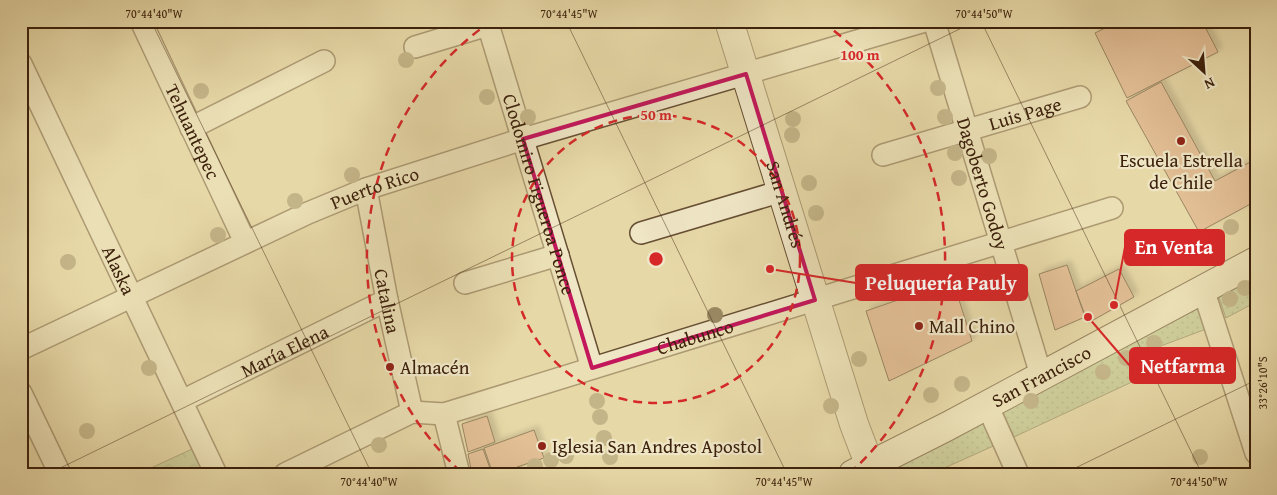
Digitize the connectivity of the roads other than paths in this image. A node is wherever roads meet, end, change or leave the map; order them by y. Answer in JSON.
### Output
{"nodes":[{"id":1,"x":141,"y":21,"type":"edge"},
{"id":2,"x":729,"y":21,"type":"edge"},
{"id":3,"x":925,"y":21,"type":"edge"},
{"id":4,"x":934,"y":21,"type":"edge"},
{"id":5,"x":488,"y":23,"type":"edge"},
{"id":6,"x":416,"y":47,"type":"dead end"},
{"id":7,"x":324,"y":61,"type":"dead end"},
{"id":8,"x":21,"y":64,"type":"edge"},
{"id":9,"x":746,"y":74,"type":"junction"},
{"id":10,"x":1080,"y":97,"type":"dead end"},
{"id":11,"x":191,"y":128,"type":"junction"},
{"id":12,"x":967,"y":130,"type":"junction"},
{"id":13,"x":523,"y":139,"type":"junction"},
{"id":14,"x":883,"y":155,"type":"dead end"},
{"id":15,"x":366,"y":189,"type":"junction"},
{"id":16,"x":782,"y":191,"type":"junction"},
{"id":17,"x":1112,"y":208,"type":"dead end"},
{"id":18,"x":641,"y":233,"type":"dead end"},
{"id":19,"x":245,"y":242,"type":"junction"},
{"id":20,"x":1001,"y":242,"type":"junction"},
{"id":21,"x":558,"y":255,"type":"junction"},
{"id":22,"x":1256,"y":261,"type":"edge"},
{"id":23,"x":465,"y":283,"type":"dead end"},
{"id":24,"x":1203,"y":289,"type":"junction"},
{"id":25,"x":132,"y":296,"type":"junction"},
{"id":26,"x":387,"y":300,"type":"junction"},
{"id":27,"x":816,"y":300,"type":"junction"},
{"id":28,"x":21,"y":349,"type":"edge"},
{"id":29,"x":592,"y":368,"type":"junction"},
{"id":30,"x":1041,"y":375,"type":"junction"},
{"id":31,"x":21,"y":393,"type":"edge"},
{"id":32,"x":182,"y":401,"type":"junction"},
{"id":33,"x":987,"y":405,"type":"junction"},
{"id":34,"x":412,"y":412,"type":"junction"},
{"id":35,"x":444,"y":414,"type":"junction"},
{"id":36,"x":1256,"y":453,"type":"edge"},
{"id":37,"x":865,"y":471,"type":"edge"},
{"id":38,"x":60,"y":474,"type":"edge"},
{"id":39,"x":216,"y":474,"type":"edge"},
{"id":40,"x":285,"y":474,"type":"edge"},
{"id":41,"x":459,"y":474,"type":"edge"},
{"id":42,"x":1018,"y":474,"type":"edge"}],
"edges":[{"from":1,"to":11,"type":"street","name":"Tehuantepec"},
{"from":2,"to":9,"type":"street","name":"San Andrés"},
{"from":3,"to":9,"type":"street","name":"Puerto Rico"},
{"from":4,"to":12,"type":"street","name":"Dagoberto Godoy"},
{"from":5,"to":6,"type":"street"},
{"from":5,"to":13,"type":"street","name":"Clodomiro Figueroa Ponce"},
{"from":7,"to":11,"type":"street"},
{"from":8,"to":25,"type":"street","name":"Alaska"},
{"from":9,"to":13,"type":"street","name":"Puerto Rico"},
{"from":9,"to":16,"type":"street","name":"San Andrés"},
{"from":10,"to":12,"type":"street","name":"Luis Page"},
{"from":11,"to":19,"type":"street","name":"Tehuantepec"},
{"from":12,"to":14,"type":"street","name":"Luis Page"},
{"from":12,"to":20,"type":"street","name":"Dagoberto Godoy"},
{"from":13,"to":15,"type":"street","name":"Puerto Rico"},
{"from":13,"to":21,"type":"street","name":"Clodomiro Figueroa Ponce"},
{"from":15,"to":19,"type":"street","name":"Puerto Rico"},
{"from":15,"to":26,"type":"street","name":"Catalina"},
{"from":16,"to":18,"type":"street"},
{"from":16,"to":27,"type":"street","name":"San Andrés"},
{"from":17,"to":20,"type":"street","name":"Chabunco"},
{"from":19,"to":25,"type":"street","name":"Puerto Rico"},
{"from":20,"to":27,"type":"street","name":"Chabunco"},
{"from":20,"to":30,"type":"street","name":"Dagoberto Godoy"},
{"from":21,"to":23,"type":"street"},
{"from":21,"to":29,"type":"street","name":"Clodomiro Figueroa Ponce"},
{"from":22,"to":24,"type":"street","name":"San Francisco"},
{"from":24,"to":30,"type":"street","name":"San Francisco"},
{"from":24,"to":36,"type":"street"},
{"from":25,"to":28,"type":"street","name":"Puerto Rico"},
{"from":25,"to":32,"type":"street","name":"Alaska"},
{"from":26,"to":32,"type":"street","name":"María Elena"},
{"from":26,"to":34,"type":"street","name":"Catalina"},
{"from":27,"to":29,"type":"street","name":"Chabunco"},
{"from":27,"to":37,"type":"street","name":"San Andrés"},
{"from":29,"to":35,"type":"street","name":"Chabunco"},
{"from":30,"to":33,"type":"street","name":"San Francisco"},
{"from":31,"to":38,"type":"street"},
{"from":32,"to":39,"type":"street","name":"Alaska"},
{"from":33,"to":37,"type":"street","name":"San Francisco"},
{"from":33,"to":42,"type":"street"},
{"from":34,"to":35,"type":"street","name":"Chabunco"},
{"from":34,"to":40,"type":"street","name":"Chabunco"},
{"from":35,"to":41,"type":"street"}]}
